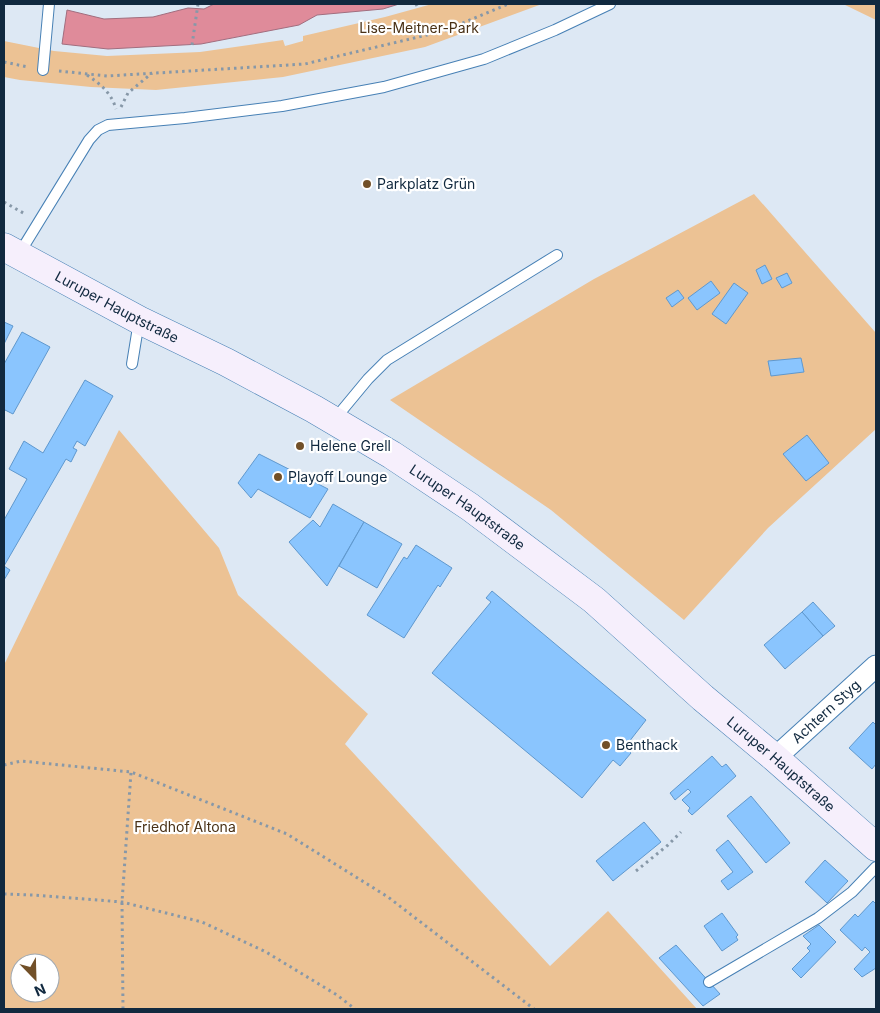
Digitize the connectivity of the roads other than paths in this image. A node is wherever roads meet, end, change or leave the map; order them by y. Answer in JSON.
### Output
{"nodes":[{"id":1,"x":49,"y":4,"type":"edge"},
{"id":2,"x":610,"y":4,"type":"edge"},
{"id":3,"x":43,"y":70,"type":"road end"},
{"id":4,"x":11,"y":251,"type":"edge"},
{"id":5,"x":557,"y":255,"type":"dead end"},
{"id":6,"x":139,"y":320,"type":"junction"},
{"id":7,"x":132,"y":364,"type":"dead end"},
{"id":8,"x":333,"y":420,"type":"junction"},
{"id":9,"x":876,"y":666,"type":"edge"},
{"id":10,"x":776,"y":758,"type":"junction"},
{"id":11,"x":876,"y":847,"type":"edge"},
{"id":12,"x":876,"y":867,"type":"edge"},
{"id":13,"x":710,"y":982,"type":"dead end"}],
"edges":[{"from":1,"to":3,"type":"lane"},
{"from":2,"to":4,"type":"lane"},
{"from":4,"to":6,"type":"main road","name":"Luruper Hauptstraße"},
{"from":5,"to":8,"type":"lane"},
{"from":6,"to":7,"type":"lane"},
{"from":6,"to":8,"type":"main road","name":"Luruper Hauptstraße"},
{"from":8,"to":10,"type":"main road","name":"Luruper Hauptstraße"},
{"from":9,"to":10,"type":"street","name":"Achtern Styg"},
{"from":10,"to":11,"type":"main road","name":"Luruper Hauptstraße"},
{"from":12,"to":13,"type":"lane"}]}
